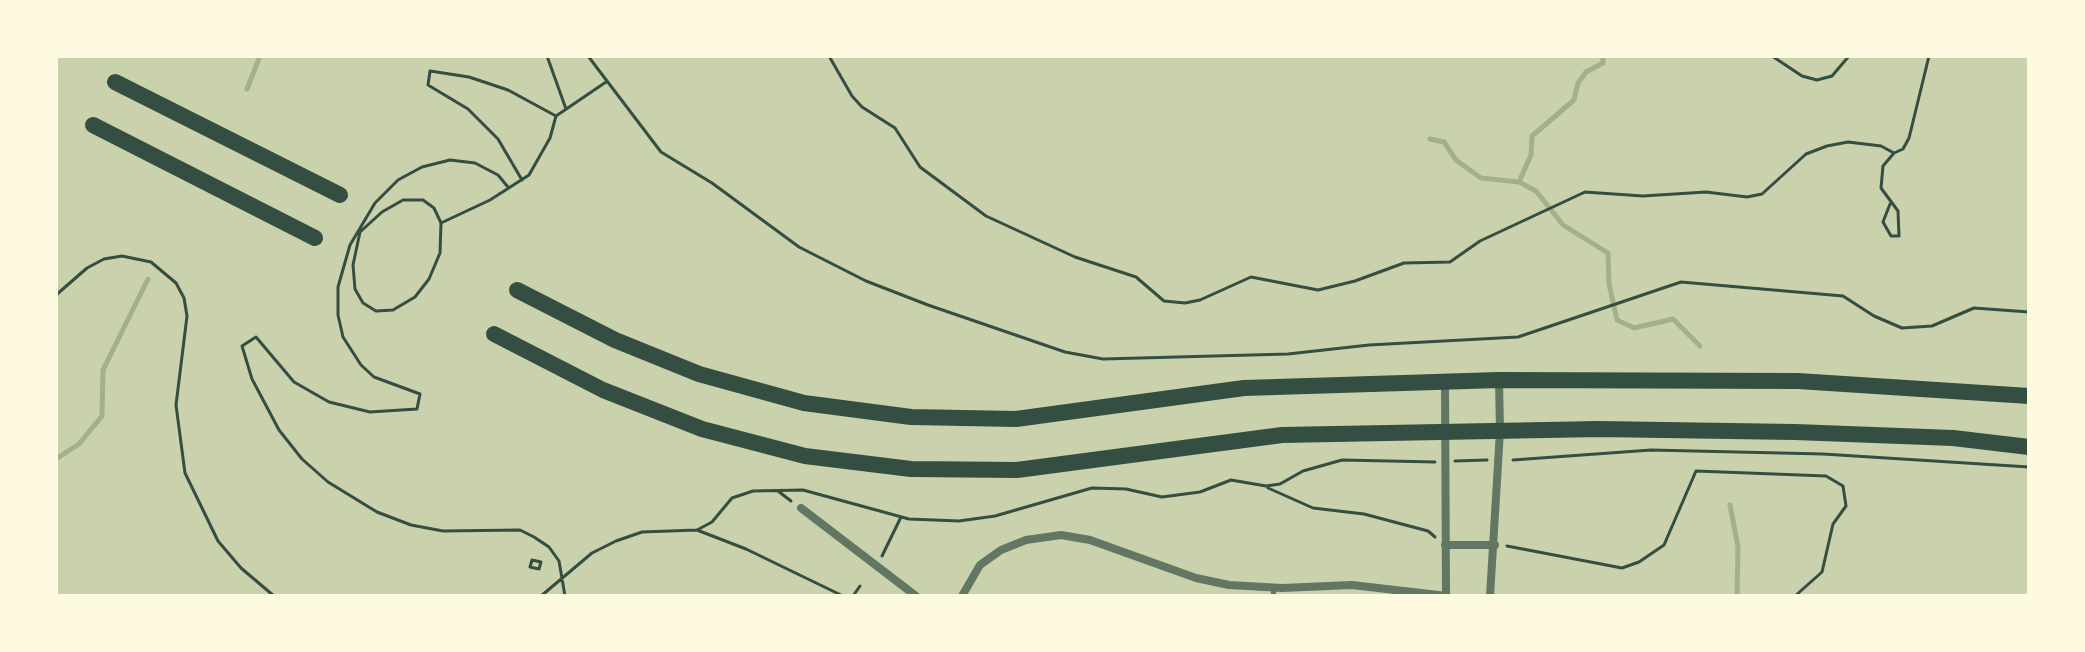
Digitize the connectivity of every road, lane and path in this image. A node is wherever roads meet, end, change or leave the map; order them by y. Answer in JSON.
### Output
{"nodes":[{"id":1,"x":547,"y":56,"type":"edge"},
{"id":2,"x":588,"y":56,"type":"edge"},
{"id":3,"x":829,"y":56,"type":"edge"},
{"id":4,"x":1772,"y":56,"type":"edge"},
{"id":5,"x":1849,"y":56,"type":"edge"},
{"id":6,"x":1929,"y":56,"type":"edge"},
{"id":7,"x":607,"y":81,"type":"junction"},
{"id":8,"x":115,"y":82,"type":"dead end"},
{"id":9,"x":569,"y":109,"type":"junction"},
{"id":10,"x":556,"y":116,"type":"junction"},
{"id":11,"x":93,"y":125,"type":"dead end"},
{"id":12,"x":1894,"y":153,"type":"junction"},
{"id":13,"x":522,"y":180,"type":"junction"},
{"id":14,"x":508,"y":187,"type":"junction"},
{"id":15,"x":340,"y":195,"type":"dead end"},
{"id":16,"x":1890,"y":204,"type":"junction"},
{"id":17,"x":441,"y":223,"type":"junction"},
{"id":18,"x":360,"y":232,"type":"junction"},
{"id":19,"x":315,"y":238,"type":"dead end"},
{"id":20,"x":517,"y":290,"type":"dead end"},
{"id":21,"x":56,"y":295,"type":"edge"},
{"id":22,"x":2029,"y":312,"type":"edge"},
{"id":23,"x":494,"y":334,"type":"dead end"},
{"id":24,"x":1499,"y":380,"type":"junction"},
{"id":25,"x":1445,"y":381,"type":"junction"},
{"id":26,"x":2029,"y":396,"type":"edge"},
{"id":27,"x":1500,"y":431,"type":"junction"},
{"id":28,"x":1445,"y":432,"type":"junction"},
{"id":29,"x":2029,"y":447,"type":"edge"},
{"id":30,"x":1489,"y":460,"type":"dead end"},
{"id":31,"x":1513,"y":460,"type":"dead end"},
{"id":32,"x":1462,"y":461,"type":"dead end"},
{"id":33,"x":1434,"y":462,"type":"dead end"},
{"id":34,"x":2029,"y":467,"type":"edge"},
{"id":35,"x":1266,"y":486,"type":"junction"},
{"id":36,"x":777,"y":490,"type":"junction"},
{"id":37,"x":801,"y":508,"type":"joint"},
{"id":38,"x":901,"y":517,"type":"junction"},
{"id":39,"x":697,"y":530,"type":"junction"},
{"id":40,"x":1445,"y":545,"type":"junction"},
{"id":41,"x":1495,"y":545,"type":"junction"},
{"id":42,"x":879,"y":560,"type":"dead end"},
{"id":43,"x":564,"y":580,"type":"junction"},
{"id":44,"x":860,"y":586,"type":"dead end"},
{"id":45,"x":1273,"y":592,"type":"edge"},
{"id":46,"x":274,"y":596,"type":"edge"},
{"id":47,"x":541,"y":596,"type":"edge"},
{"id":48,"x":565,"y":596,"type":"edge"},
{"id":49,"x":843,"y":596,"type":"edge"},
{"id":50,"x":853,"y":596,"type":"edge"},
{"id":51,"x":916,"y":596,"type":"edge"},
{"id":52,"x":962,"y":596,"type":"edge"},
{"id":53,"x":1446,"y":596,"type":"edge"},
{"id":54,"x":1490,"y":596,"type":"edge"},
{"id":55,"x":1795,"y":596,"type":"edge"}],
"edges":[{"from":1,"to":9,"type":"path"},
{"from":2,"to":7,"type":"path"},
{"from":3,"to":12,"type":"path"},
{"from":4,"to":5,"type":"path"},
{"from":6,"to":12,"type":"path"},
{"from":7,"to":9,"type":"path"},
{"from":7,"to":22,"type":"path"},
{"from":8,"to":15,"type":"main road"},
{"from":9,"to":10,"type":"path"},
{"from":10,"to":13,"type":"path"},
{"from":10,"to":13,"type":"path"},
{"from":11,"to":19,"type":"main road"},
{"from":12,"to":16,"type":"path"},
{"from":13,"to":14,"type":"path"},
{"from":14,"to":17,"type":"path"},
{"from":14,"to":18,"type":"path"},
{"from":16,"to":16,"type":"path"},
{"from":17,"to":18,"type":"path"},
{"from":17,"to":18,"type":"path"},
{"from":18,"to":43,"type":"path"},
{"from":20,"to":25,"type":"main road"},
{"from":21,"to":46,"type":"path"},
{"from":23,"to":28,"type":"main road"},
{"from":24,"to":25,"type":"main road"},
{"from":24,"to":26,"type":"main road"},
{"from":24,"to":27,"type":"street"},
{"from":25,"to":28,"type":"street"},
{"from":27,"to":28,"type":"main road"},
{"from":27,"to":29,"type":"main road"},
{"from":27,"to":41,"type":"street"},
{"from":28,"to":40,"type":"street"},
{"from":30,"to":32,"type":"path"},
{"from":31,"to":34,"type":"path"},
{"from":33,"to":35,"type":"path"},
{"from":35,"to":38,"type":"path"},
{"from":35,"to":40,"type":"path"},
{"from":36,"to":37,"type":"path"},
{"from":36,"to":38,"type":"path"},
{"from":36,"to":39,"type":"path"},
{"from":37,"to":51,"type":"street"},
{"from":38,"to":42,"type":"path"},
{"from":39,"to":43,"type":"path"},
{"from":39,"to":49,"type":"path"},
{"from":40,"to":41,"type":"street"},
{"from":40,"to":53,"type":"street"},
{"from":41,"to":54,"type":"street"},
{"from":41,"to":55,"type":"path"},
{"from":43,"to":47,"type":"path"},
{"from":43,"to":48,"type":"path"},
{"from":44,"to":50,"type":"path"},
{"from":45,"to":52,"type":"street"},
{"from":45,"to":53,"type":"street"}]}
